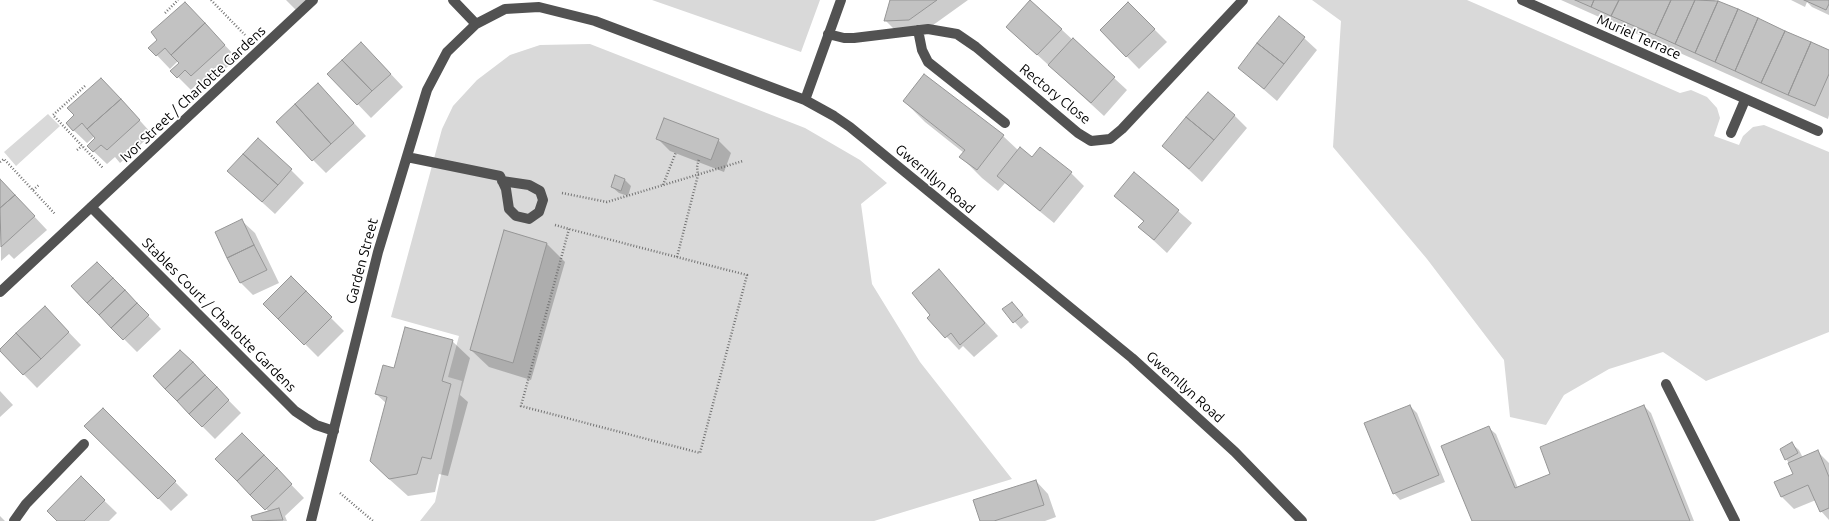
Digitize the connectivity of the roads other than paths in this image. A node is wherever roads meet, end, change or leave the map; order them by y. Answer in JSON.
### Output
{"nodes":[{"id":1,"x":313,"y":0,"type":"edge"},
{"id":2,"x":452,"y":0,"type":"edge"},
{"id":3,"x":841,"y":0,"type":"edge"},
{"id":4,"x":1243,"y":0,"type":"edge"},
{"id":5,"x":1522,"y":0,"type":"edge"},
{"id":6,"x":476,"y":24,"type":"junction"},
{"id":7,"x":918,"y":30,"type":"junction"},
{"id":8,"x":828,"y":34,"type":"junction"},
{"id":9,"x":805,"y":100,"type":"junction"},
{"id":10,"x":1745,"y":100,"type":"junction"},
{"id":11,"x":1005,"y":123,"type":"dead end"},
{"id":12,"x":1818,"y":131,"type":"dead end"},
{"id":13,"x":1731,"y":133,"type":"dead end"},
{"id":14,"x":407,"y":157,"type":"junction"},
{"id":15,"x":502,"y":181,"type":"junction"},
{"id":16,"x":91,"y":207,"type":"junction"},
{"id":17,"x":0,"y":292,"type":"edge"},
{"id":18,"x":1666,"y":384,"type":"dead end"},
{"id":19,"x":334,"y":431,"type":"junction"},
{"id":20,"x":84,"y":444,"type":"dead end"},
{"id":21,"x":14,"y":521,"type":"edge"},
{"id":22,"x":311,"y":521,"type":"edge"},
{"id":23,"x":1302,"y":521,"type":"edge"},
{"id":24,"x":1735,"y":521,"type":"edge"}],
"edges":[{"from":1,"to":16,"type":"street","name":"Ivor Street / Charlotte Gardens"},
{"from":2,"to":6,"type":"street"},
{"from":3,"to":8,"type":"street"},
{"from":4,"to":7,"type":"street","name":"Rectory Close"},
{"from":5,"to":10,"type":"street","name":"Muriel Terrace"},
{"from":6,"to":9,"type":"street","name":"Gwernllyn Road"},
{"from":6,"to":14,"type":"street","name":"Garden Street"},
{"from":7,"to":8,"type":"street","name":"Rectory Close"},
{"from":7,"to":11,"type":"street"},
{"from":8,"to":9,"type":"street"},
{"from":9,"to":23,"type":"street","name":"Gwernllyn Road"},
{"from":10,"to":12,"type":"street","name":"Muriel Terrace"},
{"from":10,"to":13,"type":"street"},
{"from":14,"to":15,"type":"street"},
{"from":14,"to":19,"type":"street","name":"Garden Street"},
{"from":15,"to":15,"type":"street"},
{"from":16,"to":17,"type":"street","name":"Ivor Street / Charlotte Gardens"},
{"from":16,"to":19,"type":"street","name":"Stables Court / Charlotte Gardens"},
{"from":18,"to":24,"type":"street"},
{"from":19,"to":22,"type":"street","name":"Garden Street"},
{"from":20,"to":21,"type":"street"}]}
